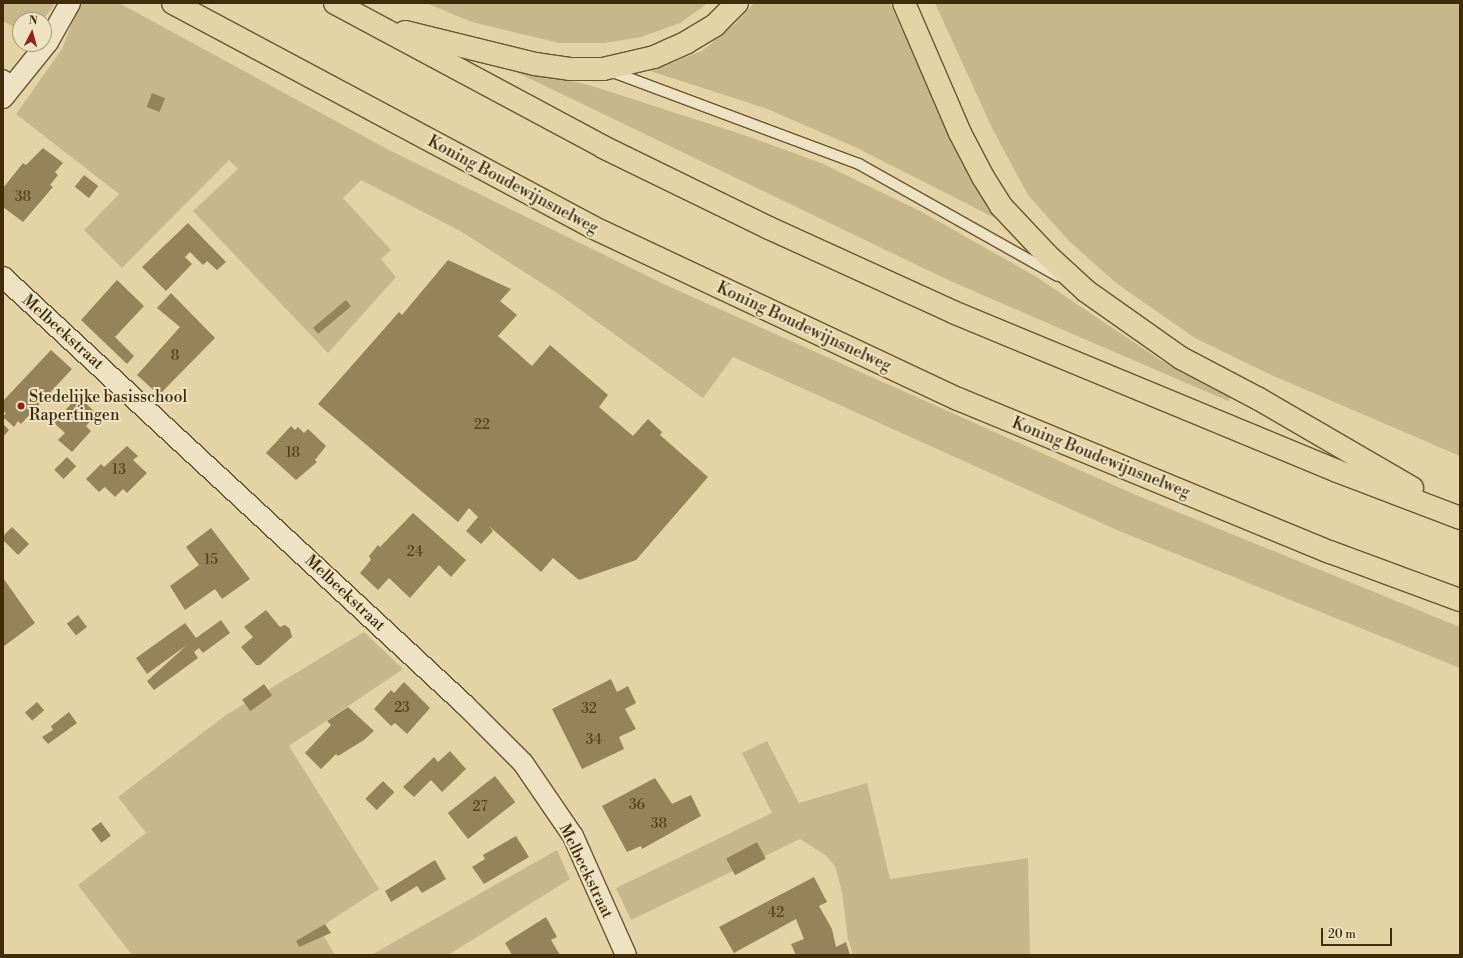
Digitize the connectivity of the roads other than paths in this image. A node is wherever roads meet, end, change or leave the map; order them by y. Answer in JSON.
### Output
{"nodes":[{"id":1,"x":70,"y":3,"type":"edge"},
{"id":2,"x":173,"y":3,"type":"edge"},
{"id":3,"x":335,"y":3,"type":"edge"},
{"id":4,"x":737,"y":3,"type":"edge"},
{"id":5,"x":904,"y":3,"type":"edge"},
{"id":6,"x":374,"y":25,"type":"junction"},
{"id":7,"x":603,"y":69,"type":"junction"},
{"id":8,"x":9,"y":79,"type":"edge"},
{"id":9,"x":3,"y":98,"type":"edge"},
{"id":10,"x":3,"y":277,"type":"edge"},
{"id":11,"x":1086,"y":292,"type":"junction"},
{"id":12,"x":1460,"y":517,"type":"edge"},
{"id":13,"x":1460,"y":600,"type":"edge"},
{"id":14,"x":626,"y":955,"type":"edge"}],
"edges":[{"from":1,"to":8,"type":"street"},
{"from":2,"to":13,"type":"highway","name":"Koning Boudewijnsnelweg"},
{"from":3,"to":6,"type":"highway"},
{"from":4,"to":7,"type":"highway"},
{"from":5,"to":11,"type":"highway"},
{"from":6,"to":7,"type":"highway"},
{"from":6,"to":12,"type":"highway"},
{"from":7,"to":11,"type":"lane"},
{"from":8,"to":9,"type":"street"},
{"from":10,"to":14,"type":"street","name":"Melbeekstraat"},
{"from":11,"to":12,"type":"highway"}]}
